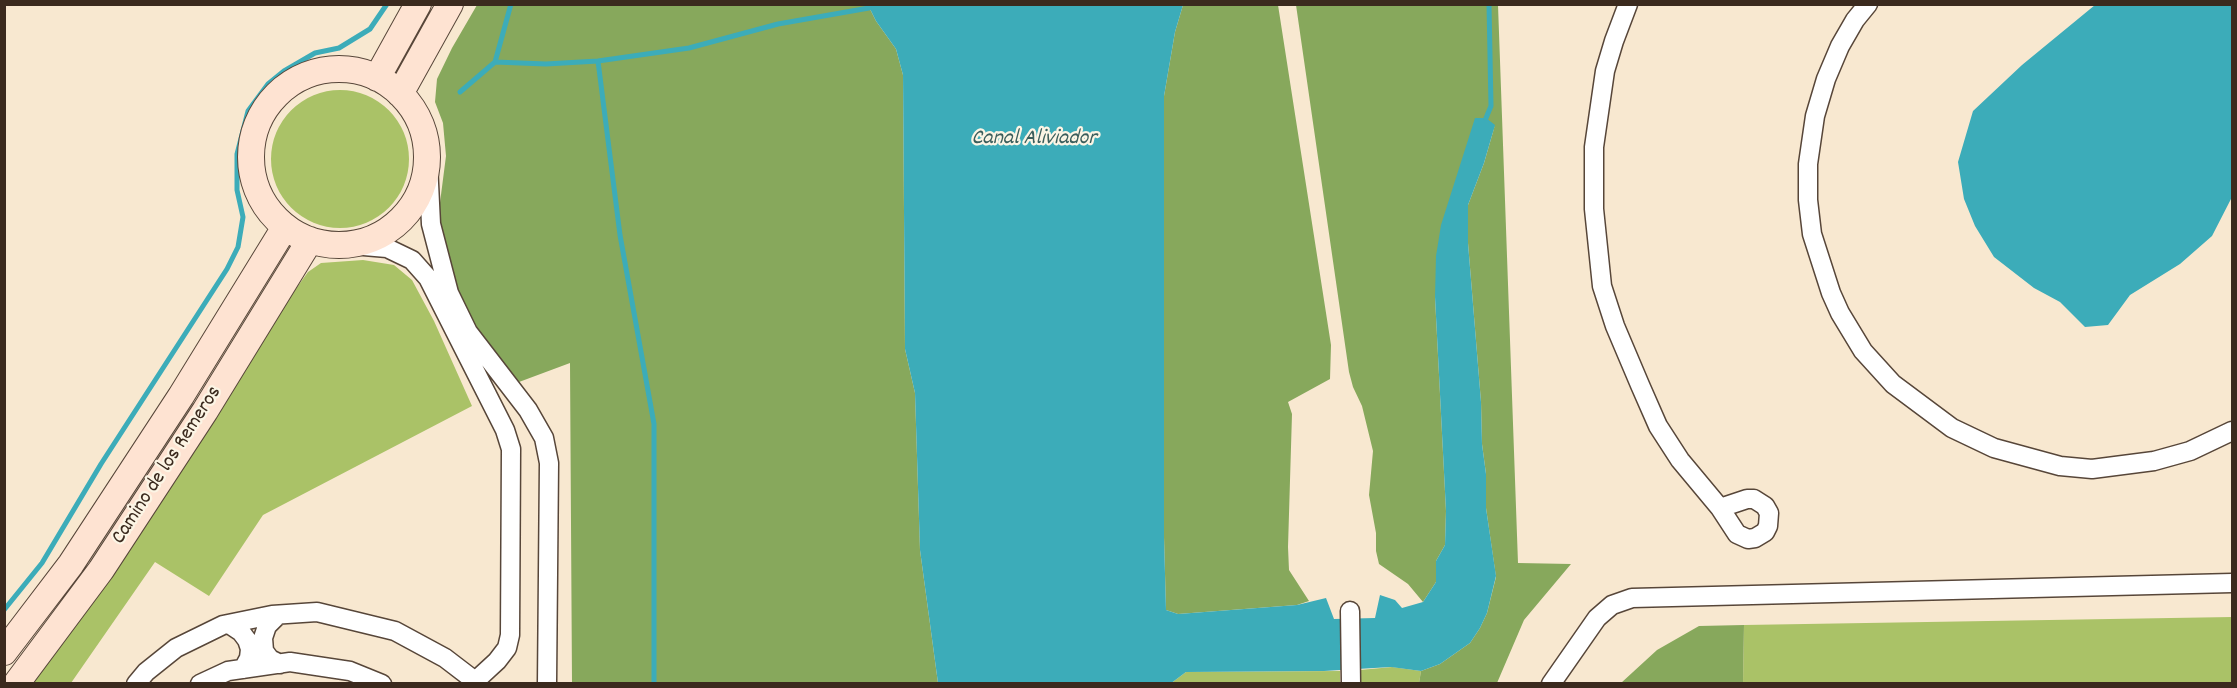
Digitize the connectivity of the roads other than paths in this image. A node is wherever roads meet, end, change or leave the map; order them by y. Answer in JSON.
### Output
{"nodes":[{"id":1,"x":418,"y":4,"type":"edge"},
{"id":2,"x":450,"y":4,"type":"edge"},
{"id":3,"x":1628,"y":4,"type":"edge"},
{"id":4,"x":1868,"y":4,"type":"edge"},
{"id":5,"x":376,"y":78,"type":"junction"},
{"id":6,"x":400,"y":94,"type":"junction"},
{"id":7,"x":428,"y":163,"type":"junction"},
{"id":8,"x":285,"y":227,"type":"junction"},
{"id":9,"x":310,"y":240,"type":"junction"},
{"id":10,"x":352,"y":245,"type":"junction"},
{"id":11,"x":2232,"y":431,"type":"edge"},
{"id":12,"x":1720,"y":508,"type":"dead end"},
{"id":13,"x":2232,"y":583,"type":"edge"},
{"id":14,"x":1350,"y":611,"type":"dead end"},
{"id":15,"x":278,"y":615,"type":"junction"},
{"id":16,"x":229,"y":624,"type":"junction"},
{"id":17,"x":4,"y":652,"type":"edge"},
{"id":18,"x":280,"y":664,"type":"junction"},
{"id":19,"x":243,"y":669,"type":"junction"},
{"id":20,"x":1351,"y":679,"type":"edge"},
{"id":21,"x":475,"y":682,"type":"edge"},
{"id":22,"x":16,"y":684,"type":"edge"},
{"id":23,"x":136,"y":684,"type":"edge"},
{"id":24,"x":200,"y":684,"type":"edge"},
{"id":25,"x":382,"y":684,"type":"edge"},
{"id":26,"x":547,"y":684,"type":"edge"},
{"id":27,"x":1551,"y":684,"type":"edge"}],
"edges":[{"from":1,"to":5,"type":"main road"},
{"from":2,"to":6,"type":"main road"},
{"from":3,"to":12,"type":"street"},
{"from":4,"to":11,"type":"street"},
{"from":5,"to":6,"type":"main road"},
{"from":5,"to":8,"type":"main road"},
{"from":6,"to":7,"type":"main road"},
{"from":7,"to":10,"type":"main road"},
{"from":7,"to":26,"type":"street"},
{"from":8,"to":9,"type":"main road"},
{"from":8,"to":17,"type":"main road","name":"Camino de los Remeros"},
{"from":9,"to":10,"type":"main road"},
{"from":9,"to":22,"type":"main road","name":"Camino de los Remeros"},
{"from":10,"to":21,"type":"street"},
{"from":13,"to":27,"type":"street"},
{"from":14,"to":20,"type":"street"},
{"from":15,"to":16,"type":"street"},
{"from":15,"to":18,"type":"street"},
{"from":15,"to":21,"type":"street"},
{"from":16,"to":19,"type":"street"},
{"from":16,"to":23,"type":"street"},
{"from":18,"to":19,"type":"street"},
{"from":18,"to":25,"type":"street"},
{"from":19,"to":24,"type":"street"}]}
